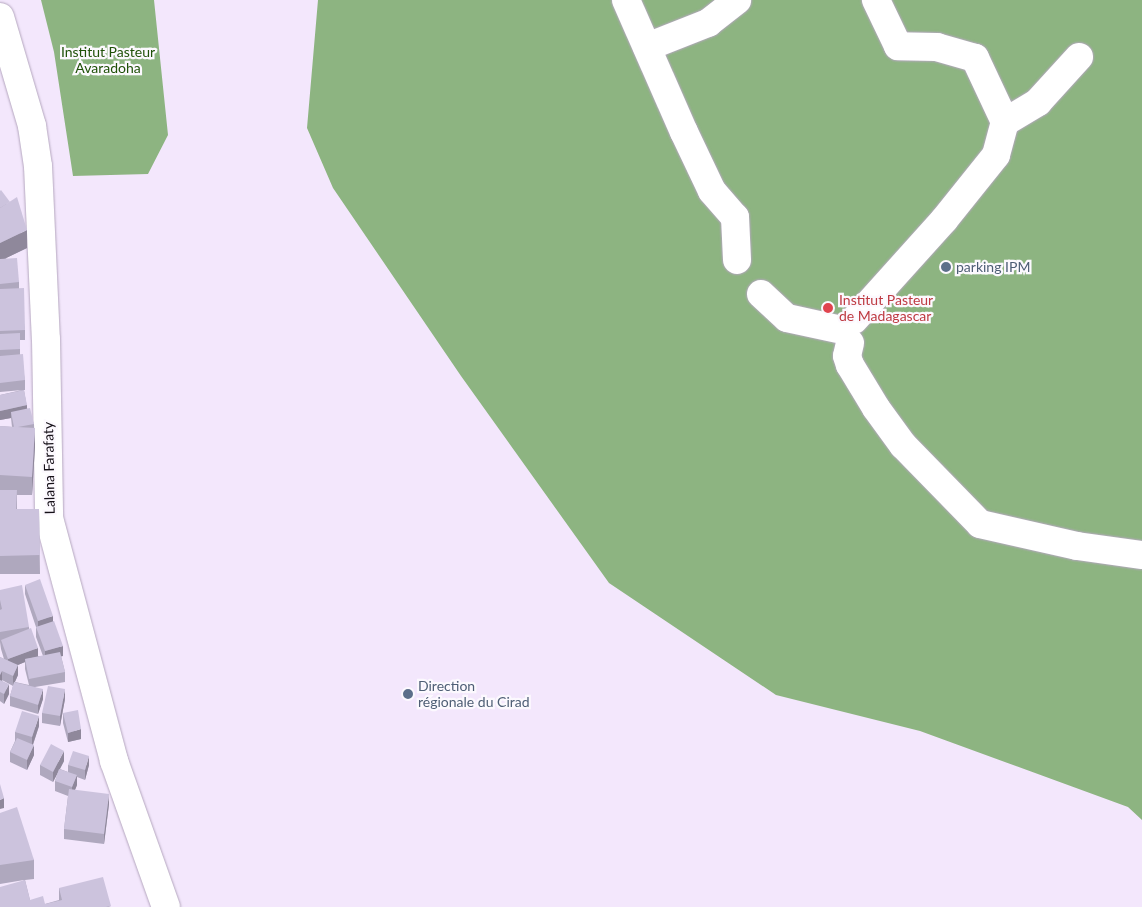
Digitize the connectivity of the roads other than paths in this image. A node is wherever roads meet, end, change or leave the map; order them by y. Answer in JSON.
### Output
{"nodes":[{"id":1,"x":626,"y":0,"type":"edge"},
{"id":2,"x":737,"y":0,"type":"edge"},
{"id":3,"x":876,"y":0,"type":"edge"},
{"id":4,"x":0,"y":17,"type":"edge"},
{"id":5,"x":647,"y":47,"type":"junction"},
{"id":6,"x":1078,"y":57,"type":"dead end"},
{"id":7,"x":1005,"y":122,"type":"junction"},
{"id":8,"x":737,"y":260,"type":"dead end"},
{"id":9,"x":761,"y":294,"type":"dead end"},
{"id":10,"x":847,"y":331,"type":"junction"},
{"id":11,"x":1142,"y":555,"type":"edge"},
{"id":12,"x":166,"y":907,"type":"edge"}],
"edges":[{"from":1,"to":5,"type":"main road"},
{"from":2,"to":5,"type":"main road"},
{"from":3,"to":7,"type":"main road"},
{"from":4,"to":12,"type":"main road","name":"Lalana Farafaty"},
{"from":5,"to":8,"type":"main road"},
{"from":6,"to":7,"type":"main road"},
{"from":7,"to":10,"type":"main road"},
{"from":9,"to":10,"type":"main road"},
{"from":10,"to":11,"type":"main road"}]}
